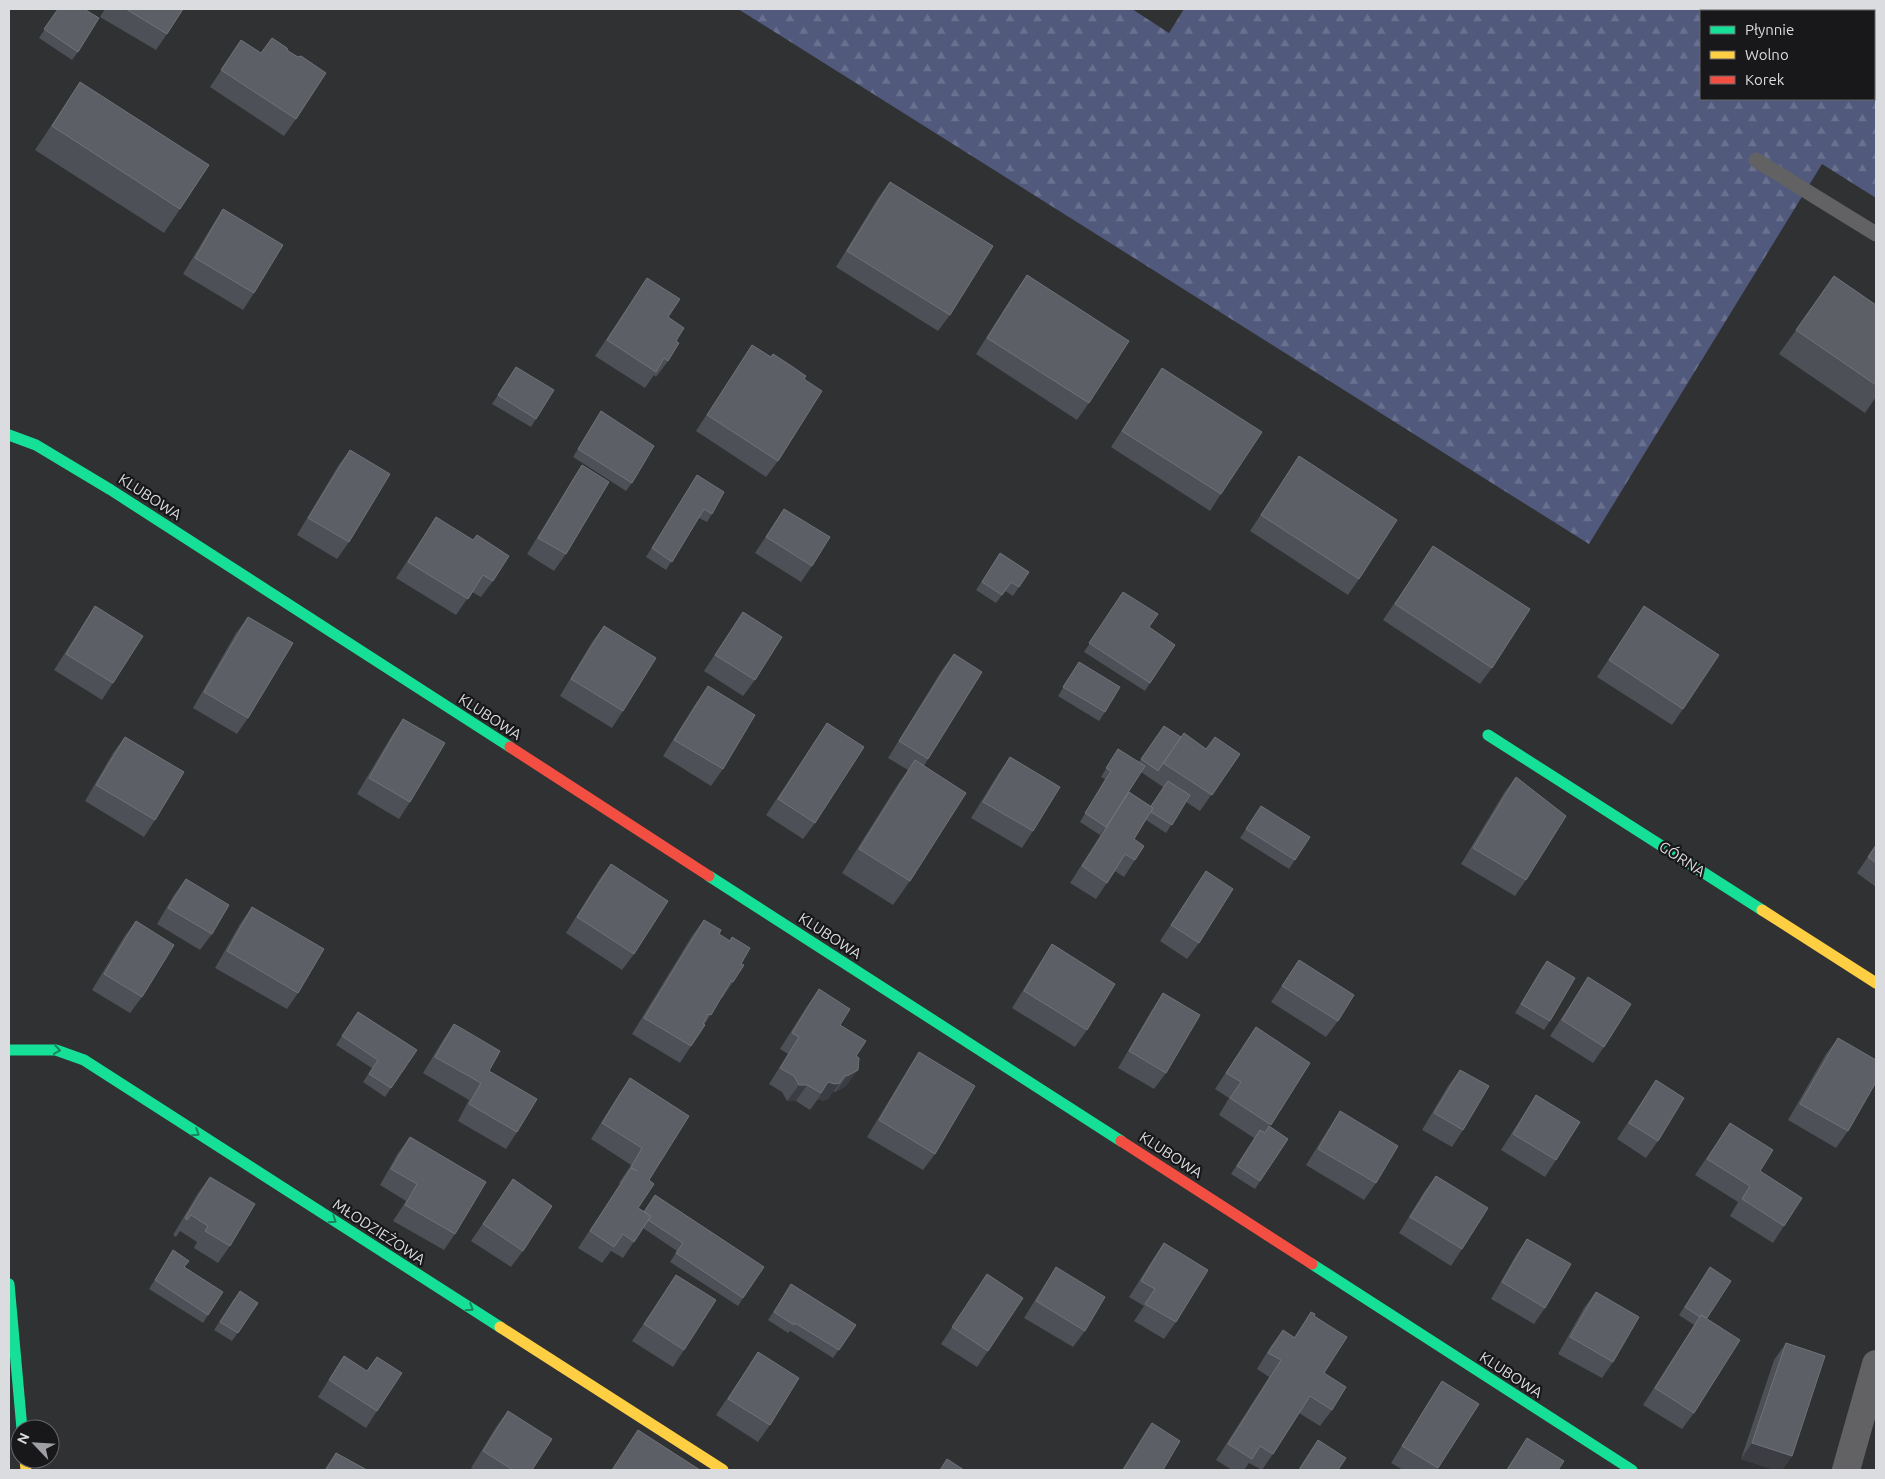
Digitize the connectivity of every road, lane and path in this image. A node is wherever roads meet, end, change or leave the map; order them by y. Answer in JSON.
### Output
{"nodes":[{"id":1,"x":1756,"y":160,"type":"dead end"},
{"id":2,"x":1876,"y":234,"type":"edge"},
{"id":3,"x":9,"y":435,"type":"edge"},
{"id":4,"x":1488,"y":735,"type":"dead end"},
{"id":5,"x":1876,"y":983,"type":"edge"},
{"id":6,"x":9,"y":1050,"type":"edge"},
{"id":7,"x":9,"y":1284,"type":"edge"},
{"id":8,"x":1876,"y":1364,"type":"edge"},
{"id":9,"x":21,"y":1419,"type":"edge"},
{"id":10,"x":724,"y":1470,"type":"edge"},
{"id":11,"x":1632,"y":1470,"type":"edge"},
{"id":12,"x":1846,"y":1470,"type":"edge"}],
"edges":[{"from":1,"to":2,"type":"lane"},
{"from":3,"to":11,"type":"street","name":"KLUBOWA"},
{"from":4,"to":5,"type":"street","name":"GÓRNA"},
{"from":6,"to":10,"type":"street","name":"MŁODZIEŻOWA","one_way":true},
{"from":7,"to":9,"type":"street"},
{"from":8,"to":12,"type":"street"}]}
